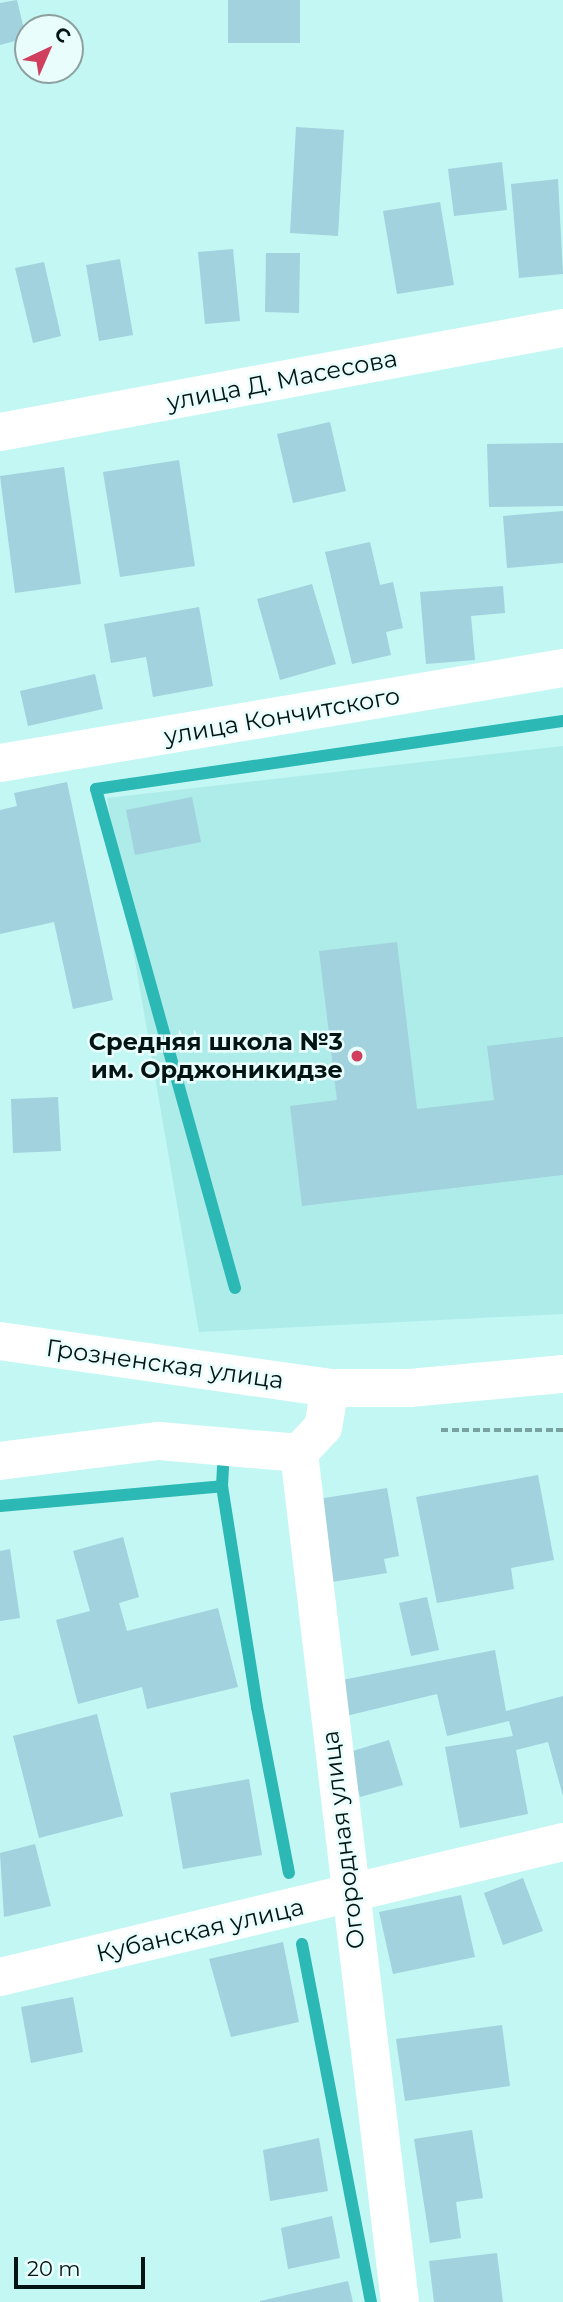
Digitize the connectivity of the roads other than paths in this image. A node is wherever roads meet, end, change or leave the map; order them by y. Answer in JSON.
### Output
{"nodes":[{"id":1,"x":563,"y":328,"type":"edge"},
{"id":2,"x":0,"y":432,"type":"edge"},
{"id":3,"x":563,"y":668,"type":"edge"},
{"id":4,"x":0,"y":764,"type":"edge"},
{"id":5,"x":0,"y":1341,"type":"edge"},
{"id":6,"x":563,"y":1374,"type":"edge"},
{"id":7,"x":330,"y":1388,"type":"junction"},
{"id":8,"x":299,"y":1453,"type":"junction"},
{"id":9,"x":0,"y":1461,"type":"edge"},
{"id":10,"x":563,"y":1842,"type":"edge"},
{"id":11,"x":349,"y":1896,"type":"junction"},
{"id":12,"x":0,"y":1977,"type":"edge"},
{"id":13,"x":400,"y":2302,"type":"edge"}],
"edges":[{"from":1,"to":2,"type":"street","name":"улица Д. Масесова"},
{"from":3,"to":4,"type":"street","name":"улица Кончитского"},
{"from":5,"to":7,"type":"street","name":"Грозненская улица"},
{"from":6,"to":7,"type":"street","name":"Грозненская улица"},
{"from":7,"to":8,"type":"street"},
{"from":8,"to":9,"type":"street"},
{"from":8,"to":11,"type":"street","name":"Огородная улица"},
{"from":10,"to":11,"type":"street","name":"Кубанская улица"},
{"from":11,"to":12,"type":"street","name":"Кубанская улица"},
{"from":11,"to":13,"type":"street","name":"Огородная улица"}]}
